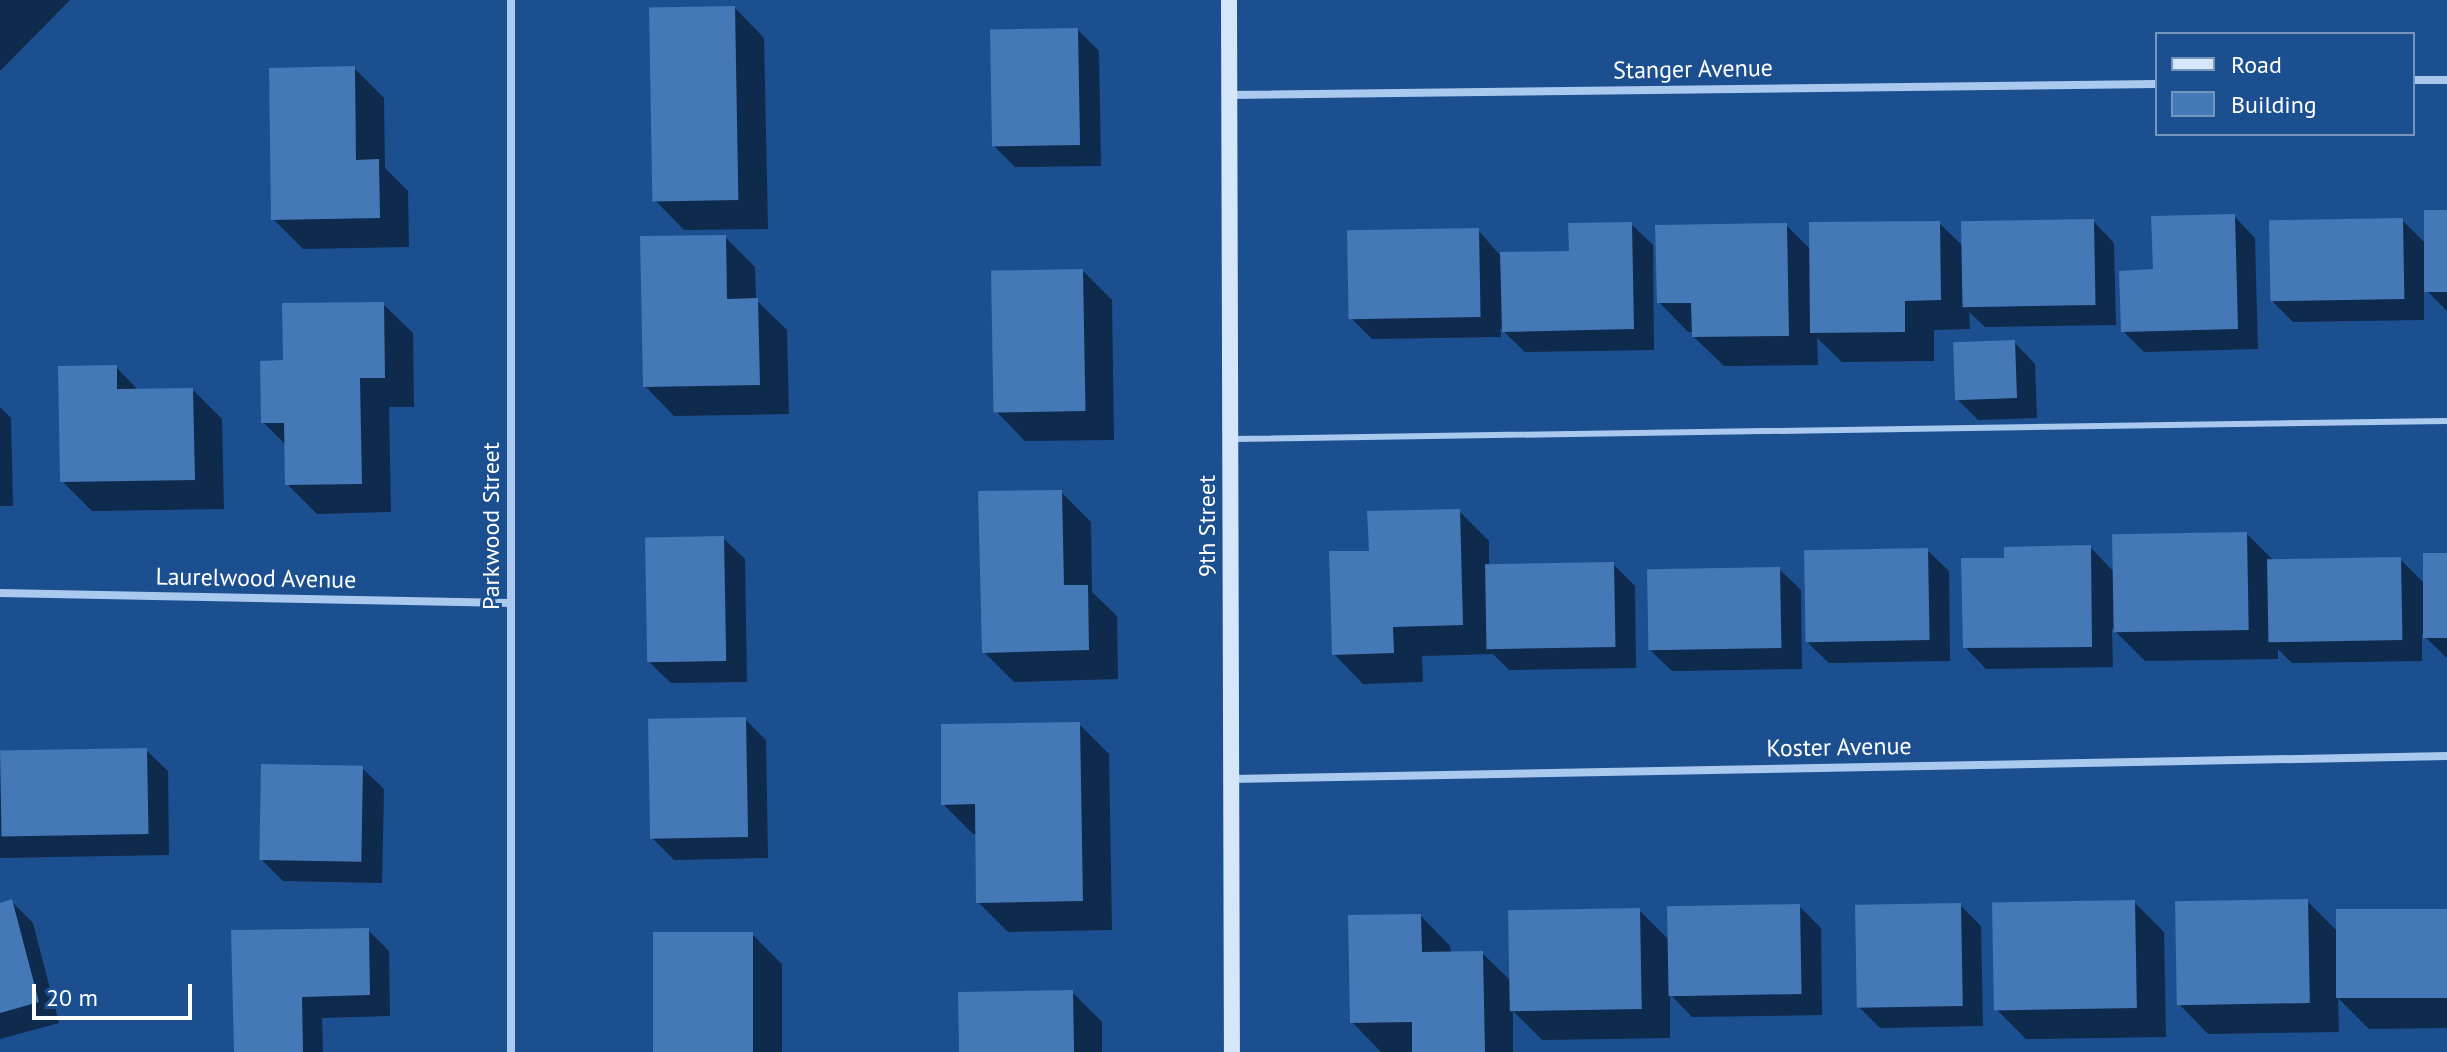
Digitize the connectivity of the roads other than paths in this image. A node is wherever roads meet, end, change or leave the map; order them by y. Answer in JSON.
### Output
{"nodes":[{"id":1,"x":511,"y":0,"type":"edge"},
{"id":2,"x":1229,"y":0,"type":"edge"},
{"id":3,"x":2415,"y":80,"type":"edge"},
{"id":4,"x":2447,"y":80,"type":"edge"},
{"id":5,"x":2155,"y":84,"type":"edge"},
{"id":6,"x":1230,"y":95,"type":"junction"},
{"id":7,"x":2447,"y":421,"type":"edge"},
{"id":8,"x":1231,"y":439,"type":"junction"},
{"id":9,"x":0,"y":593,"type":"edge"},
{"id":10,"x":511,"y":603,"type":"junction"},
{"id":11,"x":2447,"y":756,"type":"edge"},
{"id":12,"x":1232,"y":779,"type":"junction"},
{"id":13,"x":511,"y":1052,"type":"edge"},
{"id":14,"x":1232,"y":1052,"type":"edge"}],
"edges":[{"from":1,"to":10,"type":"street","name":"Parkwood Street"},
{"from":2,"to":6,"type":"street","name":"9th Street"},
{"from":3,"to":4,"type":"street"},
{"from":5,"to":6,"type":"street","name":"Stanger Avenue"},
{"from":6,"to":8,"type":"street","name":"9th Street"},
{"from":7,"to":8,"type":"lane"},
{"from":8,"to":12,"type":"street","name":"9th Street"},
{"from":9,"to":10,"type":"street","name":"Laurelwood Avenue"},
{"from":10,"to":13,"type":"street","name":"Parkwood Street"},
{"from":11,"to":12,"type":"street","name":"Koster Avenue"},
{"from":12,"to":14,"type":"street","name":"9th Street"}]}
